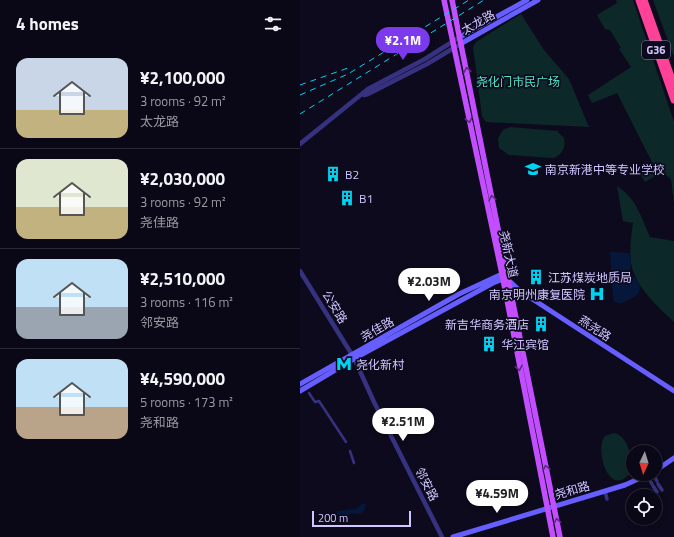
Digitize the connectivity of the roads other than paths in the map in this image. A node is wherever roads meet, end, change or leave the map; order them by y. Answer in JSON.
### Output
{"nodes":[{"id":1,"x":452,"y":0,"type":"edge"},
{"id":2,"x":527,"y":0,"type":"edge"},
{"id":3,"x":538,"y":0,"type":"edge"},
{"id":4,"x":639,"y":0,"type":"edge"},
{"id":5,"x":644,"y":0,"type":"edge"},
{"id":6,"x":444,"y":1,"type":"edge"},
{"id":7,"x":453,"y":40,"type":"junction"},
{"id":8,"x":461,"y":40,"type":"junction"},
{"id":9,"x":454,"y":47,"type":"junction"},
{"id":10,"x":674,"y":85,"type":"edge"},
{"id":11,"x":364,"y":95,"type":"junction"},
{"id":12,"x":674,"y":100,"type":"edge"},
{"id":13,"x":300,"y":144,"type":"edge"},
{"id":14,"x":300,"y":271,"type":"edge"},
{"id":15,"x":505,"y":277,"type":"junction"},
{"id":16,"x":353,"y":356,"type":"junction"},
{"id":17,"x":300,"y":384,"type":"edge"},
{"id":18,"x":300,"y":391,"type":"edge"},
{"id":19,"x":674,"y":391,"type":"edge"},
{"id":20,"x":309,"y":393,"type":"dead end"},
{"id":21,"x":346,"y":442,"type":"dead end"},
{"id":22,"x":350,"y":451,"type":"dead end"},
{"id":23,"x":674,"y":458,"type":"edge"},
{"id":24,"x":354,"y":463,"type":"dead end"},
{"id":25,"x":662,"y":466,"type":"edge"},
{"id":26,"x":633,"y":481,"type":"edge"},
{"id":27,"x":605,"y":491,"type":"junction"},
{"id":28,"x":607,"y":499,"type":"dead end"},
{"id":29,"x":554,"y":506,"type":"junction"},
{"id":30,"x":547,"y":508,"type":"junction"},
{"id":31,"x":442,"y":537,"type":"edge"},
{"id":32,"x":453,"y":537,"type":"edge"},
{"id":33,"x":553,"y":537,"type":"edge"},
{"id":34,"x":560,"y":537,"type":"edge"}],
"edges":[{"from":1,"to":8,"type":"main road","name":"尧新大道"},
{"from":2,"to":8,"type":"main road","name":"太龙路"},
{"from":3,"to":8,"type":"main road","name":"太龙路"},
{"from":4,"to":12,"type":"highway","number":"G36"},
{"from":5,"to":10,"type":"highway","number":"G36"},
{"from":6,"to":7,"type":"main road","name":"尧新大道"},
{"from":7,"to":8,"type":"street","name":"太龙路"},
{"from":7,"to":9,"type":"main road","name":"尧新大道"},
{"from":7,"to":11,"type":"street","name":"太龙路"},
{"from":8,"to":9,"type":"street","name":"太龙路"},
{"from":15,"to":8,"type":"main road","name":"尧新大道","one_way":true},
{"from":9,"to":11,"type":"street","name":"太龙路"},
{"from":9,"to":15,"type":"main road","name":"尧新大道","one_way":true},
{"from":11,"to":13,"type":"street","name":"太龙路"},
{"from":14,"to":16,"type":"street","name":"公安路"},
{"from":15,"to":16,"type":"main road","name":"尧佳路"},
{"from":15,"to":19,"type":"main road","name":"燕尧路"},
{"from":29,"to":15,"type":"main road","name":"尧新大道","one_way":true},
{"from":15,"to":30,"type":"main road","name":"尧新大道","one_way":true},
{"from":16,"to":17,"type":"main road","name":"尧佳路"},
{"from":16,"to":18,"type":"main road","name":"尧佳路"},
{"from":16,"to":31,"type":"street","name":"邻安路"},
{"from":20,"to":21,"type":"street"},
{"from":22,"to":24,"type":"street"},
{"from":23,"to":25,"type":"main road"},
{"from":26,"to":27,"type":"main road","name":"尧和路"},
{"from":27,"to":28,"type":"street"},
{"from":27,"to":29,"type":"main road","name":"尧和路"},
{"from":29,"to":30,"type":"main road","name":"尧和路"},
{"from":34,"to":29,"type":"main road","name":"尧新大道","one_way":true},
{"from":30,"to":32,"type":"main road","name":"尧和路"},
{"from":30,"to":33,"type":"main road","name":"尧新大道"}]}
